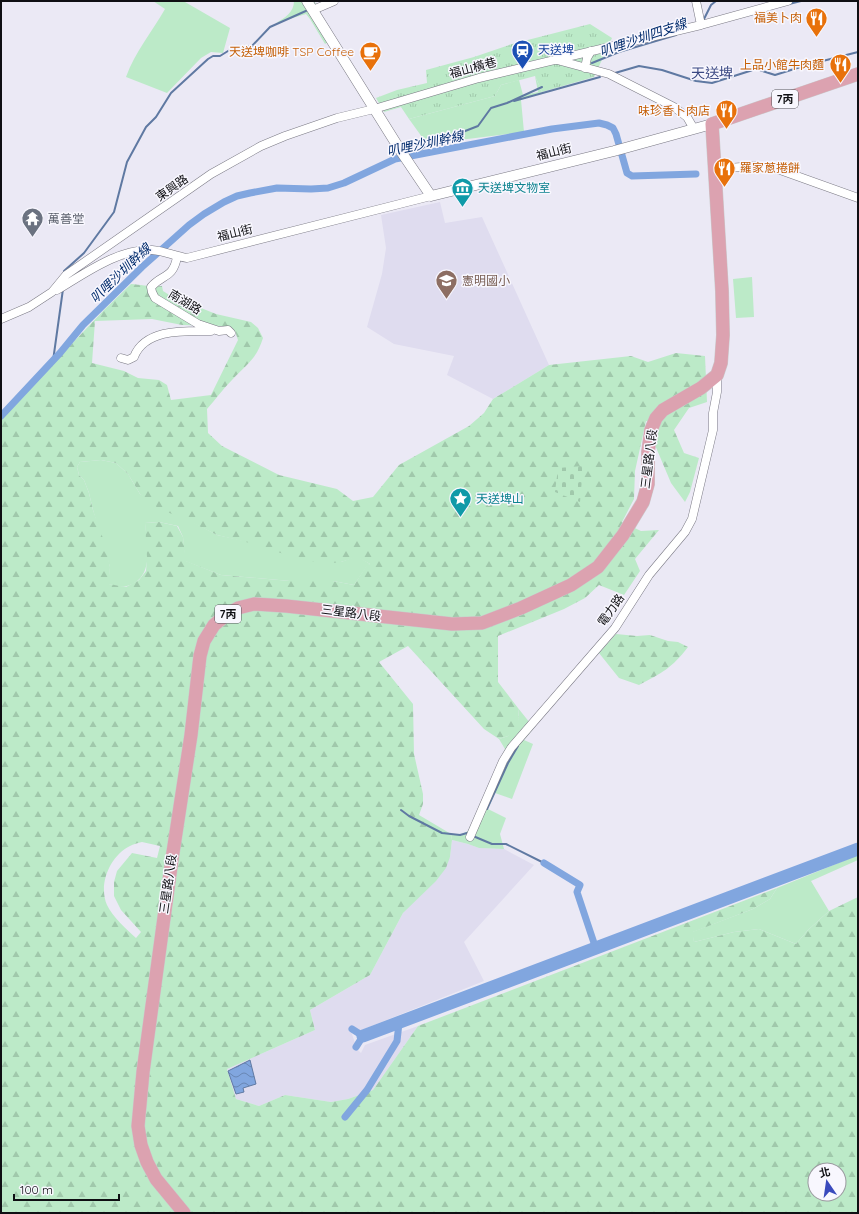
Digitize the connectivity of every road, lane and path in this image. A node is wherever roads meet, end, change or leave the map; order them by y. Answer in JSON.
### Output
{"nodes":[{"id":1,"x":307,"y":1,"type":"edge"},
{"id":2,"x":334,"y":1,"type":"edge"},
{"id":3,"x":696,"y":1,"type":"edge"},
{"id":4,"x":788,"y":1,"type":"edge"},
{"id":5,"x":313,"y":10,"type":"junction"},
{"id":6,"x":701,"y":25,"type":"junction"},
{"id":7,"x":592,"y":51,"type":"junction"},
{"id":8,"x":556,"y":59,"type":"junction"},
{"id":9,"x":585,"y":68,"type":"junction"},
{"id":10,"x":858,"y":74,"type":"edge"},
{"id":11,"x":374,"y":109,"type":"junction"},
{"id":12,"x":712,"y":124,"type":"junction"},
{"id":13,"x":694,"y":129,"type":"junction"},
{"id":14,"x":714,"y":169,"type":"junction"},
{"id":15,"x":431,"y":196,"type":"junction"},
{"id":16,"x":858,"y":198,"type":"edge"},
{"id":17,"x":177,"y":257,"type":"junction"},
{"id":18,"x":52,"y":292,"type":"junction"},
{"id":19,"x":1,"y":319,"type":"edge"},
{"id":20,"x":219,"y":331,"type":"junction"},
{"id":21,"x":231,"y":333,"type":"dead end"},
{"id":22,"x":122,"y":358,"type":"dead end"},
{"id":23,"x":717,"y":374,"type":"junction"},
{"id":24,"x":470,"y":836,"type":"dead end"},
{"id":25,"x":184,"y":1213,"type":"edge"}],
"edges":[{"from":1,"to":5,"type":"street"},
{"from":2,"to":5,"type":"street"},
{"from":3,"to":6,"type":"street"},
{"from":4,"to":6,"type":"street","name":"福山橫巷"},
{"from":5,"to":11,"type":"street"},
{"from":6,"to":7,"type":"street","name":"福山橫巷"},
{"from":7,"to":8,"type":"street","name":"福山橫巷"},
{"from":7,"to":9,"type":"street"},
{"from":8,"to":9,"type":"street"},
{"from":8,"to":11,"type":"street","name":"福山橫巷"},
{"from":9,"to":13,"type":"street"},
{"from":10,"to":12,"type":"main road","number":"7丙"},
{"from":11,"to":15,"type":"street"},
{"from":11,"to":18,"type":"street","name":"東興路"},
{"from":12,"to":13,"type":"street","name":"福山街"},
{"from":12,"to":14,"type":"main road"},
{"from":13,"to":15,"type":"street","name":"福山街"},
{"from":14,"to":16,"type":"street"},
{"from":14,"to":23,"type":"main road"},
{"from":15,"to":17,"type":"street","name":"福山街"},
{"from":17,"to":18,"type":"street","name":"福山街"},
{"from":17,"to":20,"type":"street","name":"南湖路"},
{"from":18,"to":19,"type":"street","name":"東興路"},
{"from":20,"to":21,"type":"street","name":"南湖路"},
{"from":20,"to":22,"type":"street"},
{"from":23,"to":24,"type":"street","name":"電力路"},
{"from":23,"to":25,"type":"main road","name":"三星路八段","number":"7丙"}]}
